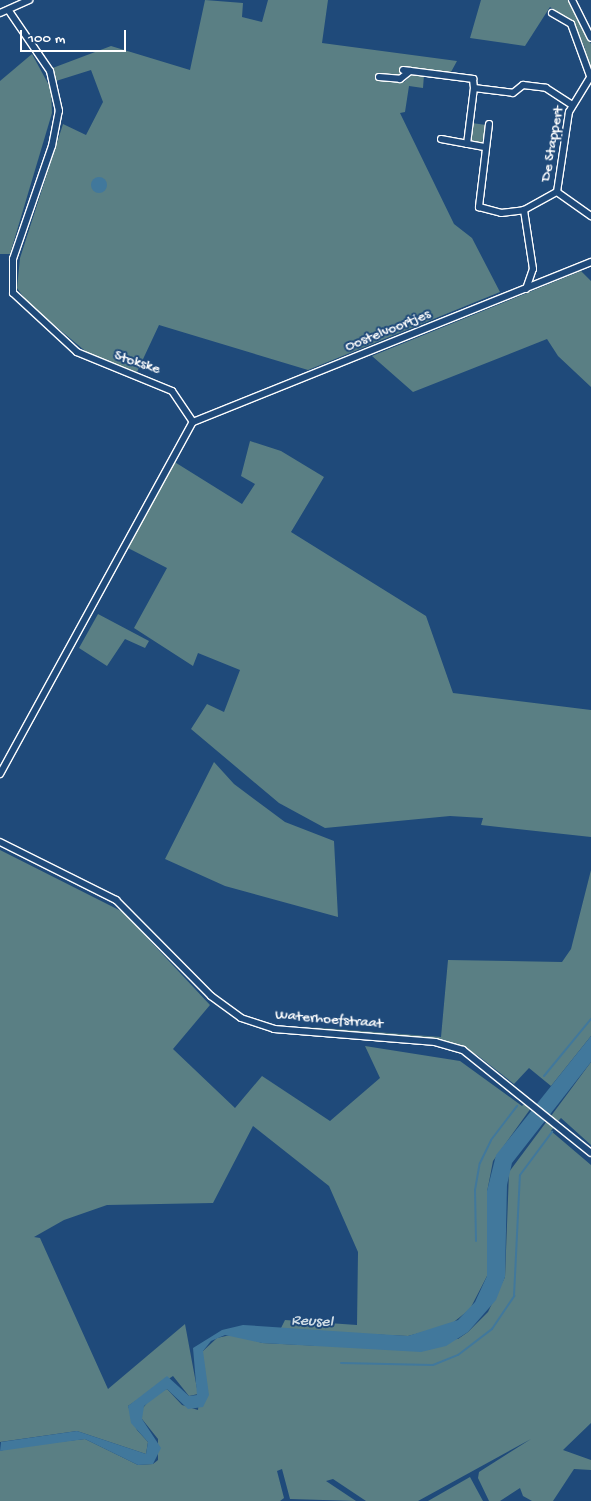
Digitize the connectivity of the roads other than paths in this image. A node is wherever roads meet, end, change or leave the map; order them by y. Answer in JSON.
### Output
{"nodes":[{"id":1,"x":29,"y":0,"type":"edge"},
{"id":2,"x":572,"y":0,"type":"edge"},
{"id":3,"x":10,"y":11,"type":"junction"},
{"id":4,"x":552,"y":13,"type":"dead end"},
{"id":5,"x":0,"y":14,"type":"edge"},
{"id":6,"x":591,"y":38,"type":"edge"},
{"id":7,"x":379,"y":76,"type":"dead end"},
{"id":8,"x":591,"y":76,"type":"edge"},
{"id":9,"x":474,"y":88,"type":"junction"},
{"id":10,"x":572,"y":104,"type":"junction"},
{"id":11,"x":489,"y":124,"type":"dead end"},
{"id":12,"x":442,"y":139,"type":"dead end"},
{"id":13,"x":467,"y":144,"type":"junction"},
{"id":14,"x":484,"y":146,"type":"junction"},
{"id":15,"x":557,"y":192,"type":"junction"},
{"id":16,"x":524,"y":210,"type":"junction"},
{"id":17,"x":591,"y":216,"type":"edge"},
{"id":18,"x":591,"y":262,"type":"edge"},
{"id":19,"x":526,"y":288,"type":"junction"},
{"id":20,"x":193,"y":422,"type":"junction"},
{"id":21,"x":0,"y":774,"type":"edge"},
{"id":22,"x":0,"y":842,"type":"edge"},
{"id":23,"x":591,"y":1153,"type":"edge"}],
"edges":[{"from":1,"to":3,"type":"street"},
{"from":2,"to":6,"type":"street"},
{"from":3,"to":5,"type":"street"},
{"from":3,"to":20,"type":"street","name":"Stokske"},
{"from":4,"to":8,"type":"street"},
{"from":7,"to":9,"type":"street"},
{"from":8,"to":10,"type":"street","name":"De Stappert"},
{"from":9,"to":10,"type":"street"},
{"from":9,"to":13,"type":"street"},
{"from":10,"to":15,"type":"street","name":"De Stappert"},
{"from":11,"to":14,"type":"street"},
{"from":12,"to":13,"type":"street"},
{"from":13,"to":14,"type":"street"},
{"from":14,"to":16,"type":"street"},
{"from":15,"to":16,"type":"street","name":"De Stappert"},
{"from":15,"to":17,"type":"street"},
{"from":16,"to":19,"type":"street"},
{"from":18,"to":19,"type":"street","name":"Oostelvoortjes"},
{"from":19,"to":20,"type":"street","name":"Oostelvoortjes"},
{"from":20,"to":21,"type":"street"},
{"from":22,"to":23,"type":"street","name":"Waterhoefstraat"}]}
